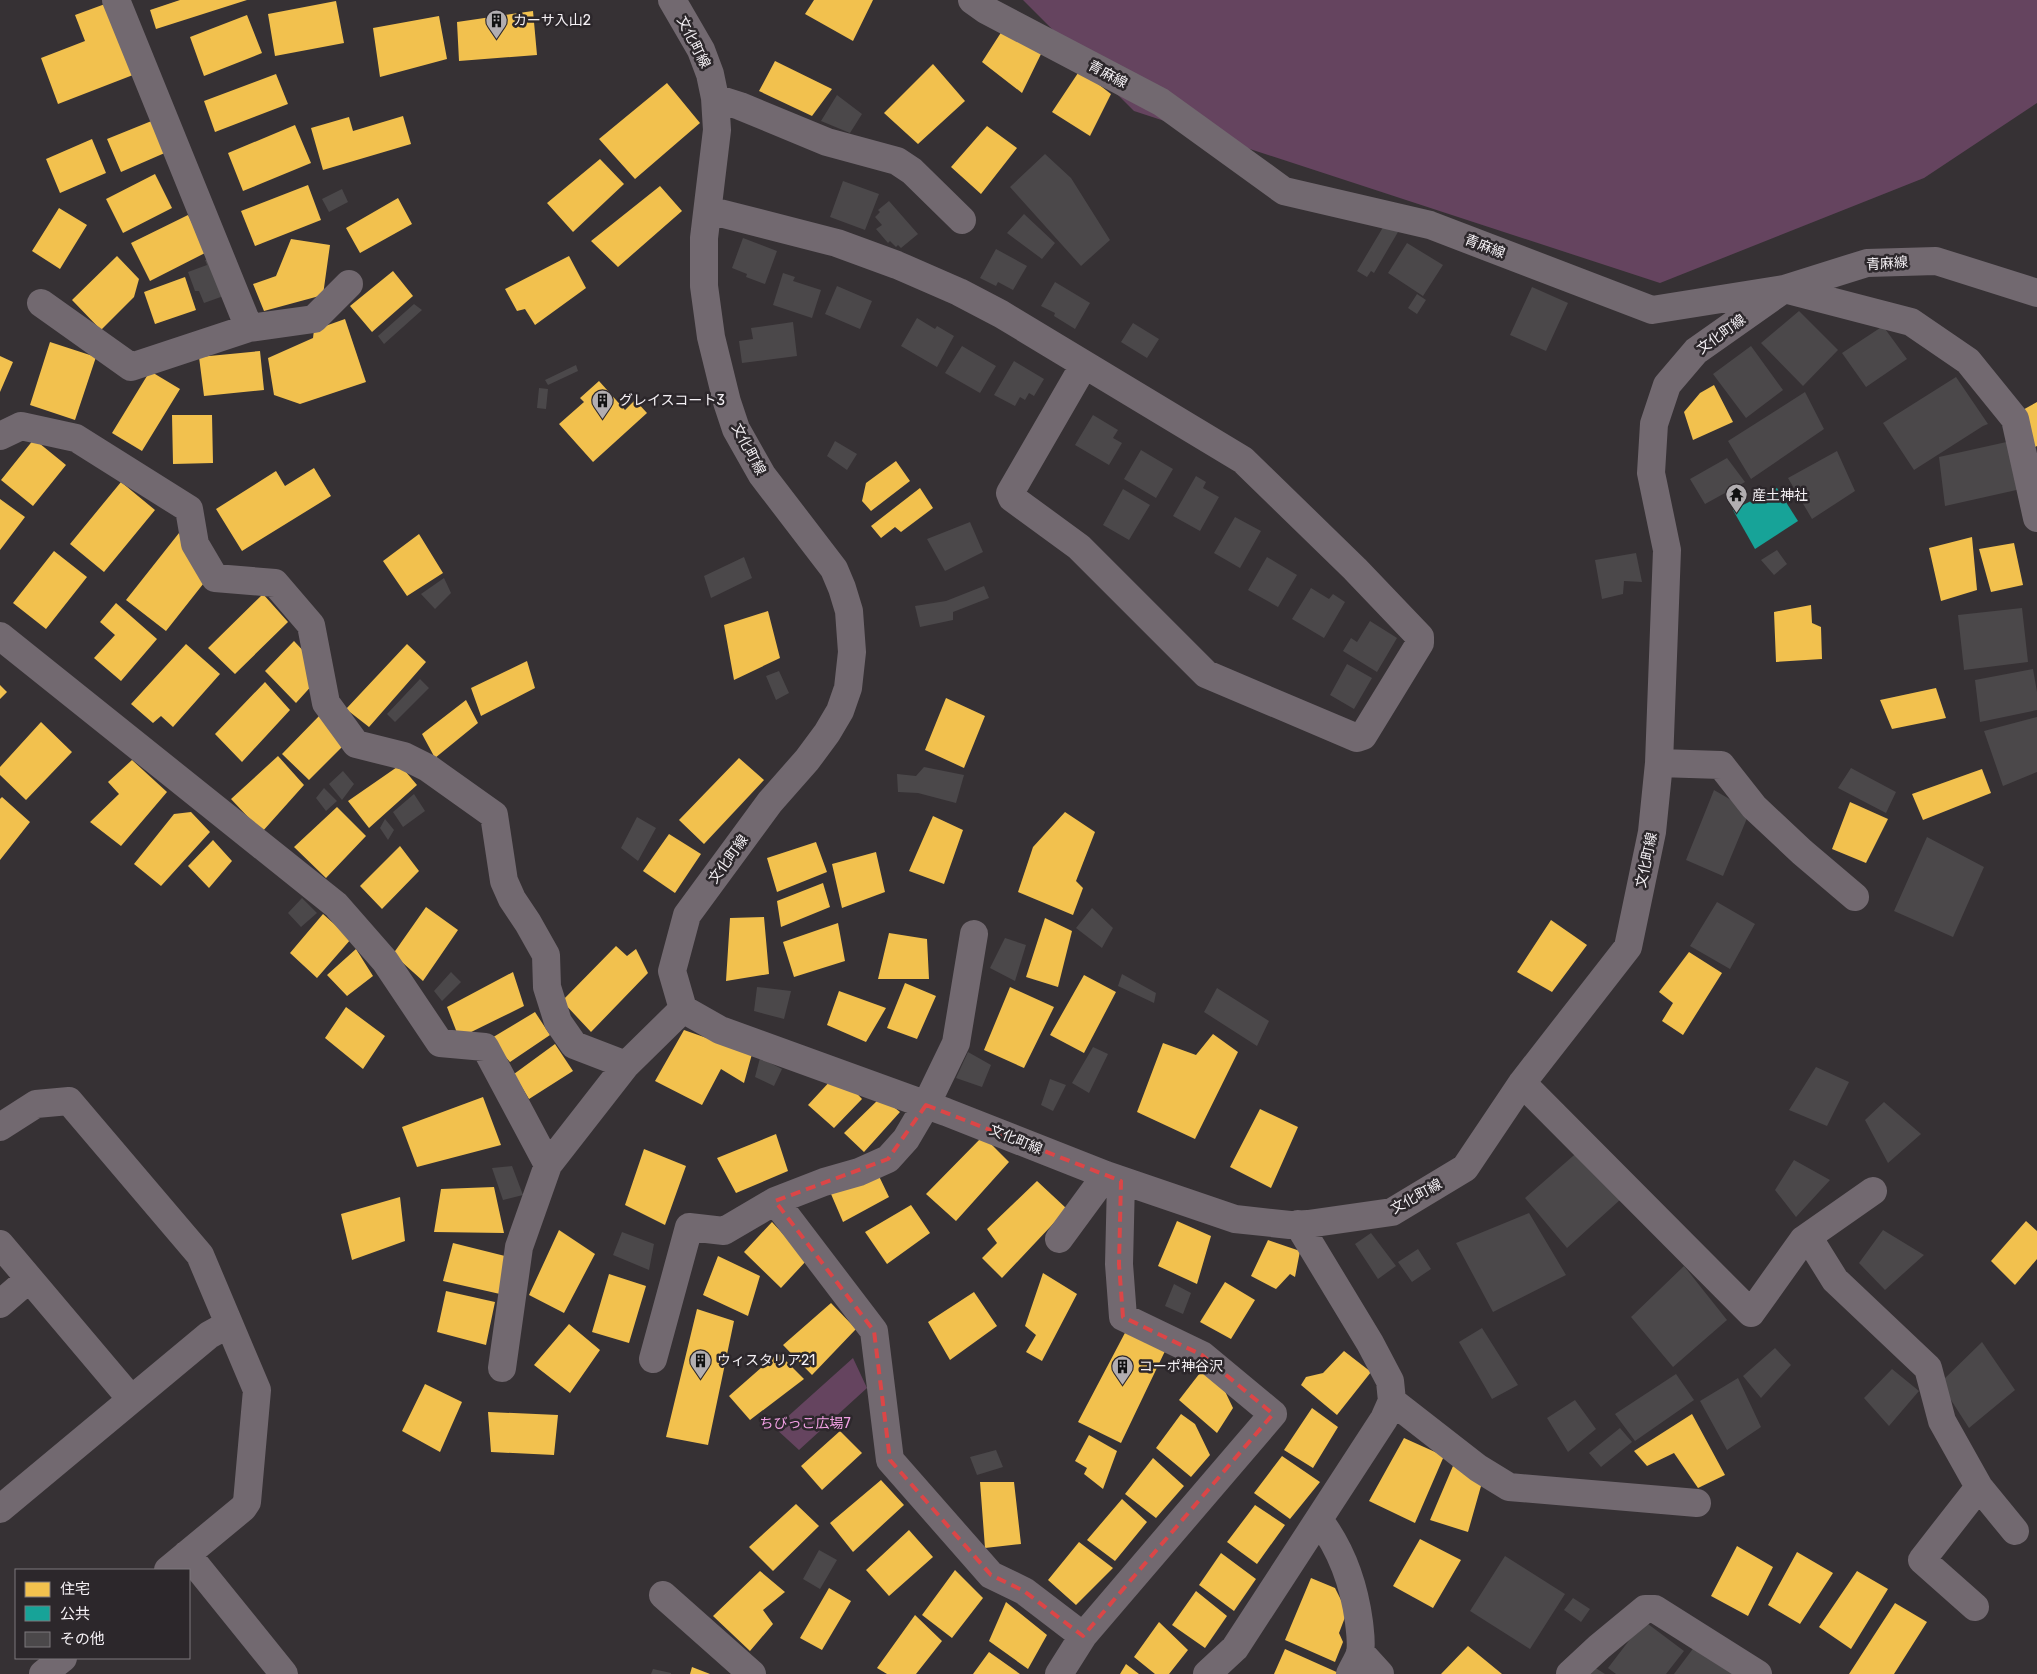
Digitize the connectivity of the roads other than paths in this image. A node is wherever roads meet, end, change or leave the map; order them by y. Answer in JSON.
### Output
{"nodes":[{"id":1,"x":116,"y":0,"type":"edge"},
{"id":2,"x":672,"y":0,"type":"edge"},
{"id":3,"x":972,"y":0,"type":"edge"},
{"id":4,"x":715,"y":98,"type":"junction"},
{"id":5,"x":708,"y":210,"type":"junction"},
{"id":6,"x":962,"y":220,"type":"dead end"},
{"id":7,"x":349,"y":284,"type":"dead end"},
{"id":8,"x":1784,"y":290,"type":"junction"},
{"id":9,"x":2037,"y":294,"type":"edge"},
{"id":10,"x":42,"y":303,"type":"dead end"},
{"id":11,"x":249,"y":328,"type":"junction"},
{"id":12,"x":1084,"y":365,"type":"junction"},
{"id":13,"x":0,"y":436,"type":"edge"},
{"id":14,"x":2037,"y":518,"type":"edge"},
{"id":15,"x":0,"y":636,"type":"edge"},
{"id":16,"x":1659,"y":763,"type":"junction"},
{"id":17,"x":1855,"y":897,"type":"dead end"},
{"id":18,"x":974,"y":934,"type":"dead end"},
{"id":19,"x":683,"y":1009,"type":"junction"},
{"id":20,"x":626,"y":1065,"type":"junction"},
{"id":21,"x":1522,"y":1083,"type":"junction"},
{"id":22,"x":926,"y":1105,"type":"junction"},
{"id":23,"x":0,"y":1127,"type":"edge"},
{"id":24,"x":548,"y":1166,"type":"junction"},
{"id":25,"x":1113,"y":1178,"type":"junction"},
{"id":26,"x":1873,"y":1191,"type":"dead end"},
{"id":27,"x":775,"y":1201,"type":"junction"},
{"id":28,"x":1298,"y":1224,"type":"junction"},
{"id":29,"x":1059,"y":1239,"type":"dead end"},
{"id":30,"x":1804,"y":1240,"type":"junction"},
{"id":31,"x":0,"y":1244,"type":"edge"},
{"id":32,"x":30,"y":1279,"type":"junction"},
{"id":33,"x":0,"y":1304,"type":"edge"},
{"id":34,"x":229,"y":1324,"type":"junction"},
{"id":35,"x":652,"y":1359,"type":"dead end"},
{"id":36,"x":502,"y":1368,"type":"dead end"},
{"id":37,"x":131,"y":1399,"type":"junction"},
{"id":38,"x":1392,"y":1401,"type":"junction"},
{"id":39,"x":1980,"y":1487,"type":"junction"},
{"id":40,"x":1697,"y":1503,"type":"dead end"},
{"id":41,"x":0,"y":1509,"type":"edge"},
{"id":42,"x":1318,"y":1520,"type":"junction"},
{"id":43,"x":2015,"y":1531,"type":"dead end"},
{"id":44,"x":177,"y":1562,"type":"edge"},
{"id":45,"x":190,"y":1576,"type":"edge"},
{"id":46,"x":663,"y":1595,"type":"dead end"},
{"id":47,"x":1975,"y":1607,"type":"dead end"},
{"id":48,"x":1083,"y":1636,"type":"junction"},
{"id":49,"x":62,"y":1659,"type":"edge"},
{"id":50,"x":1355,"y":1663,"type":"edge"},
{"id":51,"x":43,"y":1674,"type":"edge"},
{"id":52,"x":284,"y":1674,"type":"edge"},
{"id":53,"x":752,"y":1674,"type":"edge"},
{"id":54,"x":1060,"y":1674,"type":"edge"},
{"id":55,"x":1207,"y":1674,"type":"edge"},
{"id":56,"x":1380,"y":1674,"type":"edge"},
{"id":57,"x":1570,"y":1674,"type":"edge"},
{"id":58,"x":1758,"y":1674,"type":"edge"}],
"edges":[{"from":1,"to":11,"type":"street"},
{"from":2,"to":4,"type":"street","name":"文化町線"},
{"from":3,"to":8,"type":"street","name":"青麻線"},
{"from":4,"to":5,"type":"street","name":"文化町線"},
{"from":4,"to":6,"type":"street"},
{"from":5,"to":12,"type":"street"},
{"from":5,"to":19,"type":"street","name":"文化町線"},
{"from":7,"to":11,"type":"street"},
{"from":8,"to":9,"type":"street","name":"青麻線"},
{"from":8,"to":14,"type":"street"},
{"from":8,"to":16,"type":"street","name":"文化町線"},
{"from":10,"to":11,"type":"street"},
{"from":12,"to":12,"type":"street"},
{"from":13,"to":20,"type":"street"},
{"from":15,"to":24,"type":"street"},
{"from":16,"to":17,"type":"street"},
{"from":16,"to":21,"type":"street","name":"文化町線"},
{"from":18,"to":22,"type":"street"},
{"from":19,"to":20,"type":"street"},
{"from":19,"to":22,"type":"street","name":"文化町線"},
{"from":20,"to":24,"type":"street"},
{"from":21,"to":28,"type":"street","name":"文化町線"},
{"from":21,"to":30,"type":"street"},
{"from":22,"to":25,"type":"street","name":"文化町線"},
{"from":22,"to":27,"type":"street"},
{"from":23,"to":34,"type":"street"},
{"from":24,"to":36,"type":"street"},
{"from":25,"to":28,"type":"street","name":"文化町線"},
{"from":25,"to":29,"type":"street"},
{"from":25,"to":48,"type":"street"},
{"from":26,"to":30,"type":"street"},
{"from":27,"to":35,"type":"street"},
{"from":27,"to":48,"type":"street"},
{"from":28,"to":38,"type":"street"},
{"from":30,"to":39,"type":"street"},
{"from":31,"to":32,"type":"street"},
{"from":32,"to":33,"type":"street"},
{"from":32,"to":37,"type":"street"},
{"from":34,"to":37,"type":"street"},
{"from":34,"to":44,"type":"street"},
{"from":37,"to":41,"type":"street"},
{"from":38,"to":40,"type":"street"},
{"from":38,"to":42,"type":"street"},
{"from":39,"to":43,"type":"street"},
{"from":39,"to":47,"type":"street"},
{"from":42,"to":50,"type":"street"},
{"from":42,"to":55,"type":"street"},
{"from":45,"to":52,"type":"street"},
{"from":46,"to":53,"type":"street"},
{"from":48,"to":54,"type":"street"},
{"from":49,"to":51,"type":"street"},
{"from":50,"to":56,"type":"street"},
{"from":57,"to":58,"type":"street"}]}
